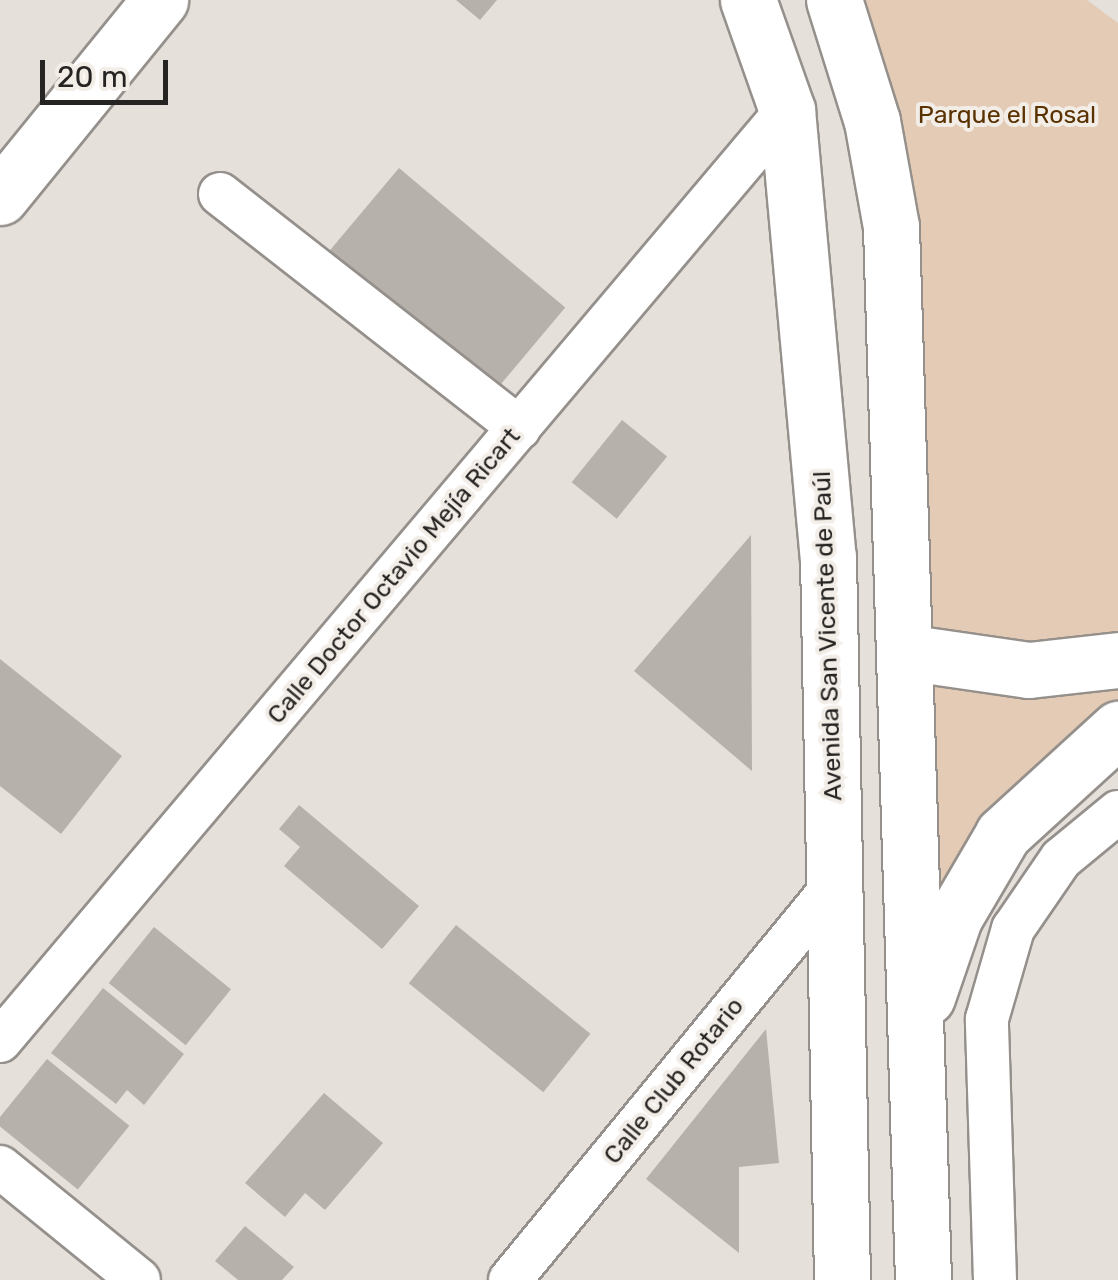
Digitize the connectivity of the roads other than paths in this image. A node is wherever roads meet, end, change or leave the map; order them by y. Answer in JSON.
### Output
{"nodes":[{"id":1,"x":160,"y":0,"type":"edge"},
{"id":2,"x":748,"y":0,"type":"edge"},
{"id":3,"x":834,"y":0,"type":"edge"},
{"id":4,"x":787,"y":110,"type":"junction"},
{"id":5,"x":220,"y":194,"type":"dead end"},
{"id":6,"x":0,"y":196,"type":"edge"},
{"id":7,"x":519,"y":428,"type":"junction"},
{"id":8,"x":904,"y":652,"type":"junction"},
{"id":9,"x":1118,"y":660,"type":"edge"},
{"id":10,"x":1118,"y":729,"type":"edge"},
{"id":11,"x":1118,"y":812,"type":"edge"},
{"id":12,"x":837,"y":882,"type":"junction"},
{"id":13,"x":914,"y":1033,"type":"junction"},
{"id":14,"x":0,"y":1041,"type":"edge"},
{"id":15,"x":0,"y":1167,"type":"edge"},
{"id":16,"x":139,"y":1280,"type":"edge"},
{"id":17,"x":510,"y":1280,"type":"edge"},
{"id":18,"x":842,"y":1280,"type":"edge"},
{"id":19,"x":923,"y":1280,"type":"edge"},
{"id":20,"x":994,"y":1280,"type":"edge"}],
"edges":[{"from":1,"to":6,"type":"main road"},
{"from":2,"to":4,"type":"main road","name":"Avenida San Vicente de Paúl"},
{"from":3,"to":8,"type":"main road"},
{"from":4,"to":7,"type":"street","name":"Calle Doctor Octavio Mejía Ricart"},
{"from":4,"to":12,"type":"main road","name":"Avenida San Vicente de Paúl"},
{"from":5,"to":7,"type":"street"},
{"from":7,"to":14,"type":"street","name":"Calle Doctor Octavio Mejía Ricart"},
{"from":8,"to":9,"type":"main road"},
{"from":8,"to":13,"type":"main road"},
{"from":10,"to":13,"type":"main road"},
{"from":11,"to":20,"type":"street"},
{"from":12,"to":17,"type":"street","name":"Calle Club Rotario"},
{"from":12,"to":18,"type":"main road","name":"Avenida San Vicente de Paúl"},
{"from":13,"to":19,"type":"main road"},
{"from":15,"to":16,"type":"street"}]}
